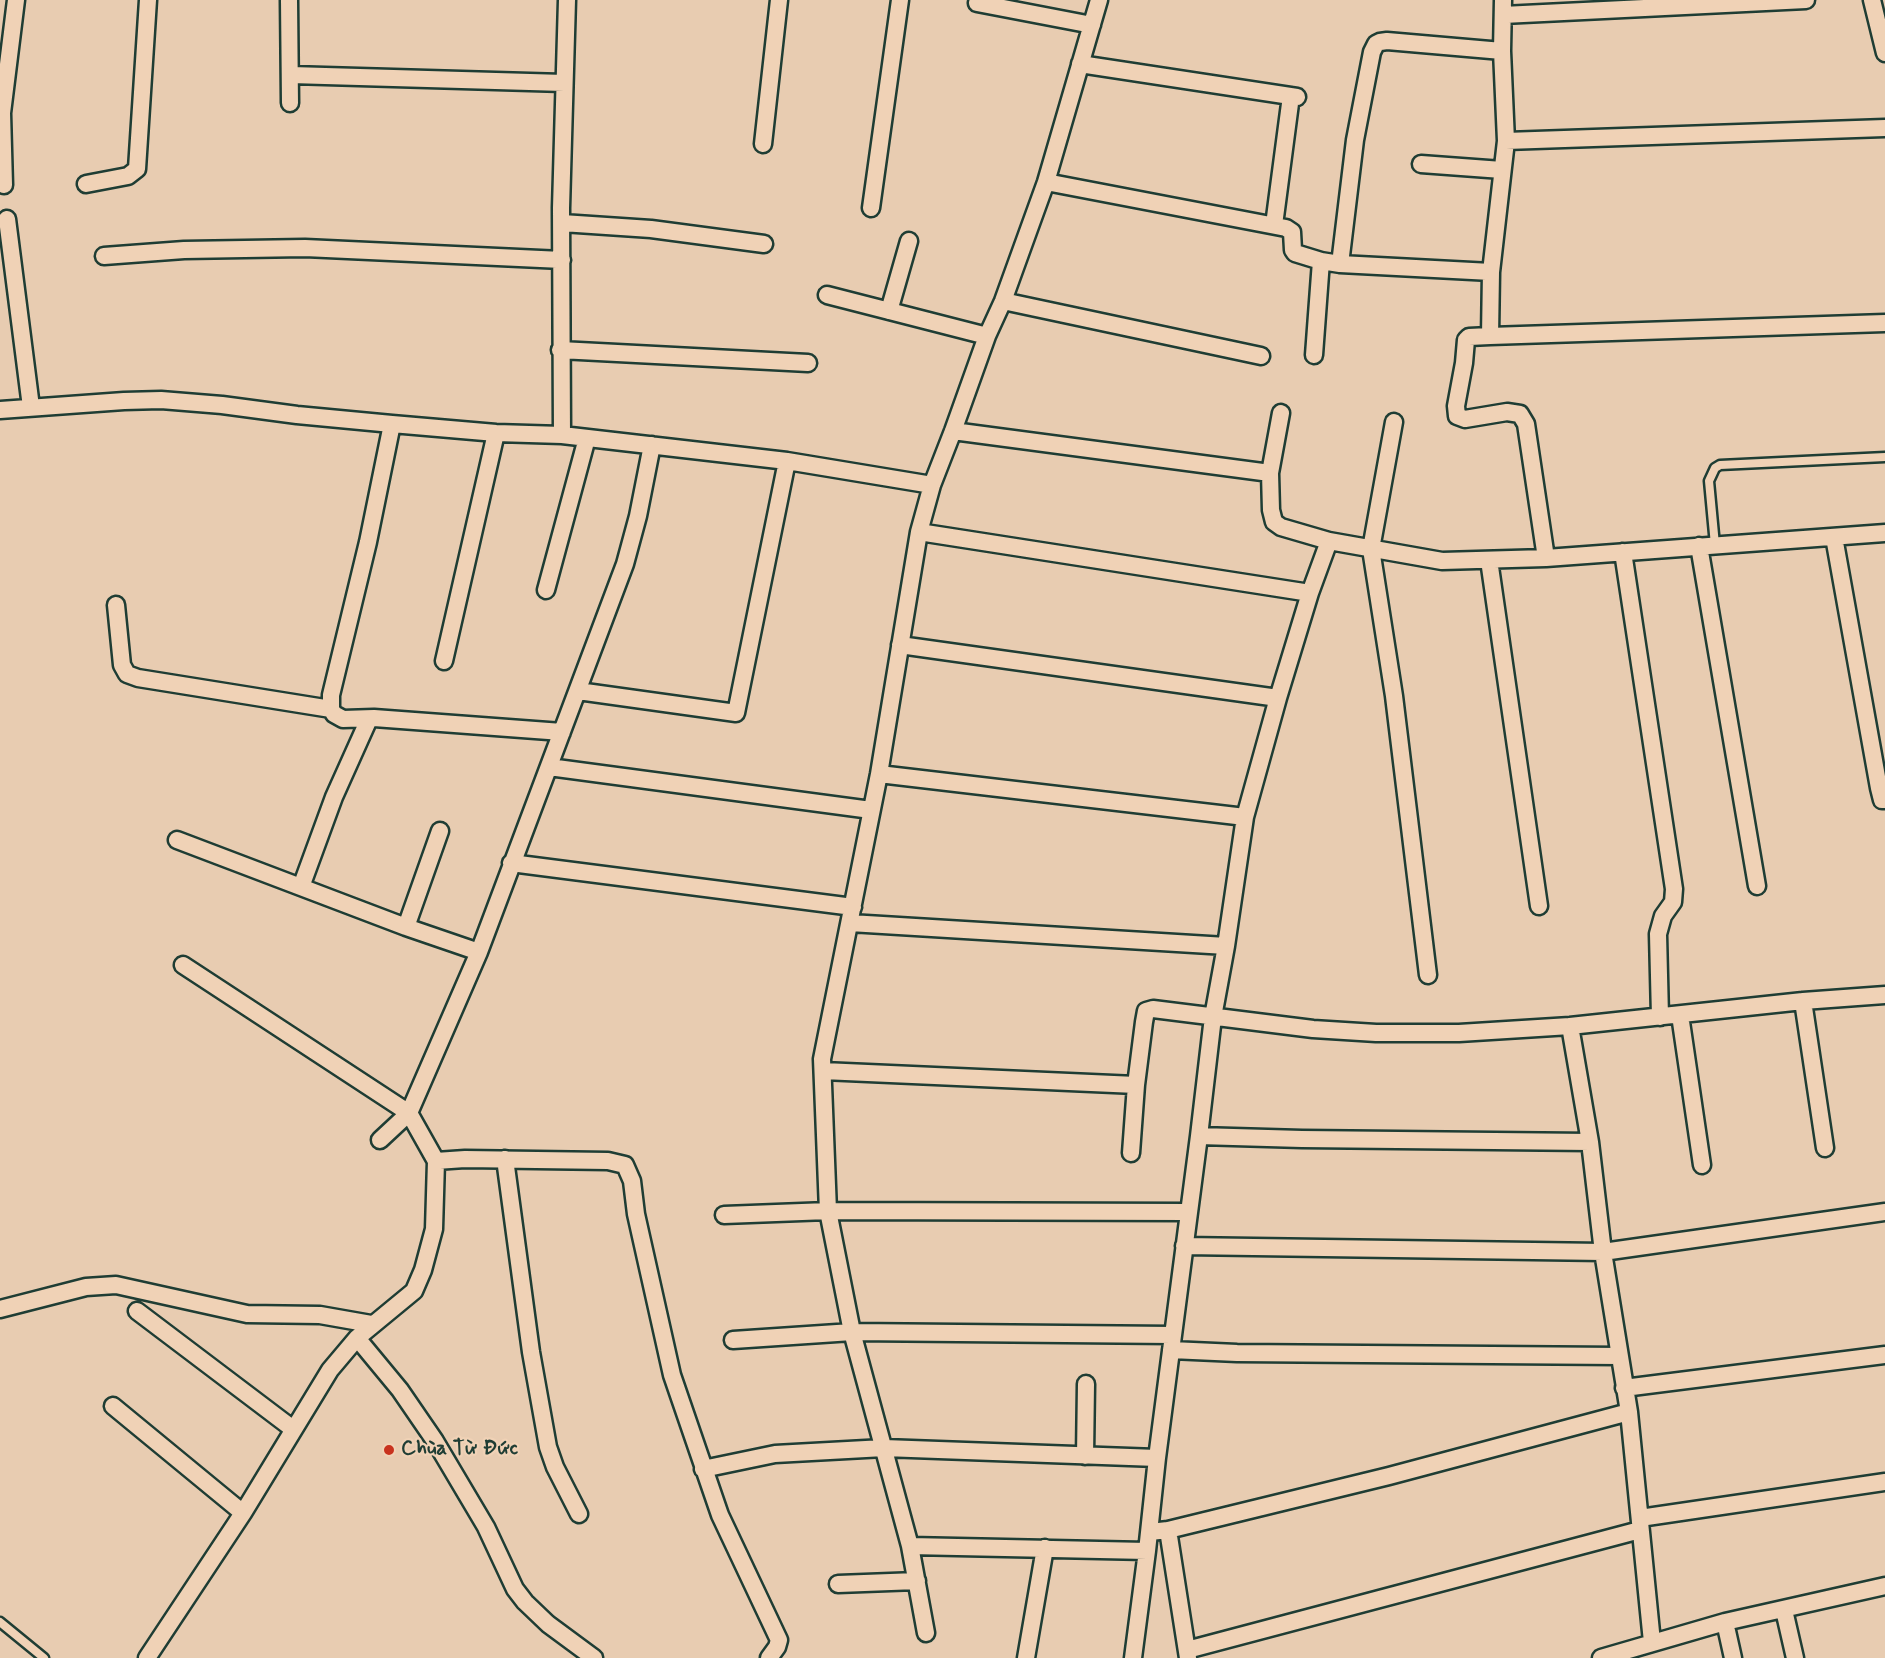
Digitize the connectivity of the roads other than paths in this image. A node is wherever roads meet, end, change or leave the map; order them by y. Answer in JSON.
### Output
{"nodes":[{"id":1,"x":16,"y":0,"type":"edge"},
{"id":2,"x":148,"y":0,"type":"edge"},
{"id":3,"x":289,"y":0,"type":"edge"},
{"id":4,"x":567,"y":0,"type":"edge"},
{"id":5,"x":779,"y":0,"type":"edge"},
{"id":6,"x":900,"y":0,"type":"edge"},
{"id":7,"x":1099,"y":0,"type":"edge"},
{"id":8,"x":1806,"y":0,"type":"edge"},
{"id":9,"x":1872,"y":0,"type":"edge"},
{"id":10,"x":977,"y":3,"type":"dead end"},
{"id":11,"x":1503,"y":8,"type":"edge"},
{"id":12,"x":1092,"y":25,"type":"junction"},
{"id":13,"x":1502,"y":51,"type":"junction"},
{"id":14,"x":1885,"y":52,"type":"edge"},
{"id":15,"x":1080,"y":64,"type":"junction"},
{"id":16,"x":291,"y":75,"type":"junction"},
{"id":17,"x":564,"y":83,"type":"junction"},
{"id":18,"x":290,"y":103,"type":"dead end"},
{"id":19,"x":1885,"y":128,"type":"edge"},
{"id":20,"x":1506,"y":141,"type":"junction"},
{"id":21,"x":763,"y":144,"type":"dead end"},
{"id":22,"x":1421,"y":164,"type":"dead end"},
{"id":23,"x":1502,"y":170,"type":"junction"},
{"id":24,"x":1046,"y":182,"type":"junction"},
{"id":25,"x":86,"y":184,"type":"dead end"},
{"id":26,"x":4,"y":185,"type":"dead end"},
{"id":27,"x":871,"y":208,"type":"dead end"},
{"id":28,"x":7,"y":219,"type":"dead end"},
{"id":29,"x":562,"y":223,"type":"junction"},
{"id":30,"x":1274,"y":225,"type":"junction"},
{"id":31,"x":909,"y":241,"type":"dead end"},
{"id":32,"x":764,"y":244,"type":"dead end"},
{"id":33,"x":105,"y":256,"type":"dead end"},
{"id":34,"x":562,"y":260,"type":"junction"},
{"id":35,"x":1321,"y":261,"type":"junction"},
{"id":36,"x":1340,"y":264,"type":"junction"},
{"id":37,"x":1491,"y":272,"type":"junction"},
{"id":38,"x":827,"y":296,"type":"dead end"},
{"id":39,"x":1003,"y":301,"type":"junction"},
{"id":40,"x":890,"y":311,"type":"junction"},
{"id":41,"x":1885,"y":323,"type":"edge"},
{"id":42,"x":987,"y":336,"type":"junction"},
{"id":43,"x":1490,"y":336,"type":"junction"},
{"id":44,"x":560,"y":350,"type":"junction"},
{"id":45,"x":1314,"y":355,"type":"dead end"},
{"id":46,"x":1261,"y":356,"type":"dead end"},
{"id":47,"x":808,"y":363,"type":"dead end"},
{"id":48,"x":31,"y":407,"type":"junction"},
{"id":49,"x":0,"y":410,"type":"edge"},
{"id":50,"x":1281,"y":412,"type":"dead end"},
{"id":51,"x":1394,"y":422,"type":"dead end"},
{"id":52,"x":392,"y":424,"type":"junction"},
{"id":53,"x":953,"y":431,"type":"junction"},
{"id":54,"x":496,"y":433,"type":"junction"},
{"id":55,"x":562,"y":435,"type":"junction"},
{"id":56,"x":587,"y":438,"type":"junction"},
{"id":57,"x":652,"y":445,"type":"junction"},
{"id":58,"x":1885,"y":457,"type":"edge"},
{"id":59,"x":787,"y":461,"type":"junction"},
{"id":60,"x":1270,"y":473,"type":"junction"},
{"id":61,"x":932,"y":485,"type":"junction"},
{"id":62,"x":918,"y":532,"type":"junction"},
{"id":63,"x":1885,"y":533,"type":"edge"},
{"id":64,"x":1834,"y":537,"type":"junction"},
{"id":65,"x":1329,"y":541,"type":"junction"},
{"id":66,"x":1707,"y":545,"type":"junction"},
{"id":67,"x":1371,"y":549,"type":"junction"},
{"id":68,"x":1623,"y":552,"type":"junction"},
{"id":69,"x":1546,"y":558,"type":"junction"},
{"id":70,"x":1489,"y":560,"type":"junction"},
{"id":71,"x":546,"y":590,"type":"dead end"},
{"id":72,"x":1310,"y":593,"type":"junction"},
{"id":73,"x":116,"y":605,"type":"dead end"},
{"id":74,"x":900,"y":645,"type":"junction"},
{"id":75,"x":444,"y":661,"type":"dead end"},
{"id":76,"x":578,"y":691,"type":"junction"},
{"id":77,"x":1278,"y":698,"type":"junction"},
{"id":78,"x":331,"y":709,"type":"junction"},
{"id":79,"x":369,"y":719,"type":"junction"},
{"id":80,"x":562,"y":732,"type":"junction"},
{"id":81,"x":549,"y":766,"type":"junction"},
{"id":82,"x":879,"y":774,"type":"junction"},
{"id":83,"x":1885,"y":800,"type":"edge"},
{"id":84,"x":871,"y":810,"type":"junction"},
{"id":85,"x":1245,"y":817,"type":"junction"},
{"id":86,"x":440,"y":831,"type":"dead end"},
{"id":87,"x":177,"y":840,"type":"dead end"},
{"id":88,"x":511,"y":864,"type":"junction"},
{"id":89,"x":1757,"y":886,"type":"dead end"},
{"id":90,"x":302,"y":887,"type":"junction"},
{"id":91,"x":1539,"y":906,"type":"dead end"},
{"id":92,"x":852,"y":915,"type":"junction"},
{"id":93,"x":406,"y":927,"type":"junction"},
{"id":94,"x":1226,"y":946,"type":"junction"},
{"id":95,"x":479,"y":952,"type":"junction"},
{"id":96,"x":183,"y":965,"type":"dead end"},
{"id":97,"x":1428,"y":975,"type":"dead end"},
{"id":98,"x":1885,"y":995,"type":"edge"},
{"id":99,"x":1803,"y":1001,"type":"junction"},
{"id":100,"x":1680,"y":1015,"type":"junction"},
{"id":101,"x":1213,"y":1017,"type":"junction"},
{"id":102,"x":1660,"y":1017,"type":"junction"},
{"id":103,"x":1570,"y":1026,"type":"junction"},
{"id":104,"x":823,"y":1071,"type":"junction"},
{"id":105,"x":1136,"y":1084,"type":"junction"},
{"id":106,"x":409,"y":1113,"type":"junction"},
{"id":107,"x":1199,"y":1136,"type":"junction"},
{"id":108,"x":380,"y":1140,"type":"dead end"},
{"id":109,"x":1590,"y":1142,"type":"junction"},
{"id":110,"x":1825,"y":1148,"type":"dead end"},
{"id":111,"x":1131,"y":1153,"type":"dead end"},
{"id":112,"x":505,"y":1159,"type":"junction"},
{"id":113,"x":436,"y":1161,"type":"junction"},
{"id":114,"x":1702,"y":1165,"type":"dead end"},
{"id":115,"x":828,"y":1210,"type":"junction"},
{"id":116,"x":1188,"y":1212,"type":"junction"},
{"id":117,"x":1885,"y":1212,"type":"edge"},
{"id":118,"x":724,"y":1215,"type":"dead end"},
{"id":119,"x":1184,"y":1246,"type":"junction"},
{"id":120,"x":1603,"y":1252,"type":"junction"},
{"id":121,"x":0,"y":1309,"type":"edge"},
{"id":122,"x":137,"y":1311,"type":"dead end"},
{"id":123,"x":371,"y":1324,"type":"junction"},
{"id":124,"x":852,"y":1332,"type":"junction"},
{"id":125,"x":357,"y":1338,"type":"junction"},
{"id":126,"x":733,"y":1340,"type":"dead end"},
{"id":127,"x":1172,"y":1342,"type":"junction"},
{"id":128,"x":1885,"y":1355,"type":"edge"},
{"id":129,"x":1619,"y":1356,"type":"junction"},
{"id":130,"x":1086,"y":1384,"type":"dead end"},
{"id":131,"x":1624,"y":1388,"type":"junction"},
{"id":132,"x":113,"y":1406,"type":"dead end"},
{"id":133,"x":1629,"y":1412,"type":"junction"},
{"id":134,"x":293,"y":1430,"type":"junction"},
{"id":135,"x":884,"y":1448,"type":"junction"},
{"id":136,"x":1085,"y":1456,"type":"junction"},
{"id":137,"x":1157,"y":1458,"type":"junction"},
{"id":138,"x":703,"y":1469,"type":"junction"},
{"id":139,"x":1885,"y":1482,"type":"edge"},
{"id":140,"x":243,"y":1513,"type":"junction"},
{"id":141,"x":579,"y":1514,"type":"dead end"},
{"id":142,"x":1640,"y":1524,"type":"junction"},
{"id":143,"x":1168,"y":1530,"type":"junction"},
{"id":144,"x":1150,"y":1532,"type":"junction"},
{"id":145,"x":910,"y":1546,"type":"junction"},
{"id":146,"x":1045,"y":1548,"type":"junction"},
{"id":147,"x":1147,"y":1551,"type":"junction"},
{"id":148,"x":917,"y":1581,"type":"junction"},
{"id":149,"x":838,"y":1584,"type":"dead end"},
{"id":150,"x":1885,"y":1586,"type":"edge"},
{"id":151,"x":1784,"y":1610,"type":"junction"},
{"id":152,"x":0,"y":1622,"type":"edge"},
{"id":153,"x":1725,"y":1622,"type":"junction"},
{"id":154,"x":926,"y":1633,"type":"dead end"},
{"id":155,"x":1652,"y":1642,"type":"junction"},
{"id":156,"x":1188,"y":1654,"type":"edge"},
{"id":157,"x":1625,"y":1654,"type":"edge"},
{"id":158,"x":149,"y":1657,"type":"edge"},
{"id":159,"x":44,"y":1658,"type":"edge"},
{"id":160,"x":594,"y":1658,"type":"edge"},
{"id":161,"x":769,"y":1658,"type":"edge"},
{"id":162,"x":1026,"y":1658,"type":"edge"},
{"id":163,"x":1133,"y":1658,"type":"edge"},
{"id":164,"x":1601,"y":1658,"type":"edge"},
{"id":165,"x":1733,"y":1658,"type":"edge"},
{"id":166,"x":1795,"y":1658,"type":"edge"}],
"edges":[{"from":1,"to":26,"type":"street"},
{"from":2,"to":25,"type":"street"},
{"from":3,"to":16,"type":"street"},
{"from":4,"to":17,"type":"street"},
{"from":5,"to":21,"type":"street"},
{"from":6,"to":27,"type":"street"},
{"from":7,"to":12,"type":"street"},
{"from":8,"to":11,"type":"street"},
{"from":9,"to":14,"type":"street"},
{"from":10,"to":12,"type":"street"},
{"from":11,"to":13,"type":"street"},
{"from":12,"to":15,"type":"street"},
{"from":13,"to":20,"type":"street"},
{"from":13,"to":36,"type":"street"},
{"from":15,"to":24,"type":"street"},
{"from":15,"to":30,"type":"street"},
{"from":16,"to":17,"type":"street"},
{"from":16,"to":18,"type":"street"},
{"from":17,"to":29,"type":"street"},
{"from":19,"to":20,"type":"street"},
{"from":20,"to":23,"type":"street"},
{"from":22,"to":23,"type":"street"},
{"from":23,"to":37,"type":"street"},
{"from":24,"to":30,"type":"street"},
{"from":24,"to":39,"type":"street"},
{"from":28,"to":48,"type":"street"},
{"from":29,"to":32,"type":"street"},
{"from":29,"to":34,"type":"street"},
{"from":30,"to":35,"type":"street"},
{"from":31,"to":40,"type":"street"},
{"from":33,"to":34,"type":"street"},
{"from":34,"to":44,"type":"street"},
{"from":35,"to":36,"type":"street"},
{"from":35,"to":45,"type":"street"},
{"from":36,"to":37,"type":"street"},
{"from":37,"to":43,"type":"street"},
{"from":38,"to":40,"type":"street"},
{"from":39,"to":42,"type":"street"},
{"from":39,"to":46,"type":"street"},
{"from":40,"to":42,"type":"street"},
{"from":41,"to":43,"type":"street"},
{"from":42,"to":53,"type":"street"},
{"from":43,"to":69,"type":"street"},
{"from":44,"to":47,"type":"street"},
{"from":44,"to":55,"type":"street"},
{"from":48,"to":49,"type":"street"},
{"from":48,"to":52,"type":"street"},
{"from":50,"to":60,"type":"street"},
{"from":51,"to":67,"type":"street"},
{"from":52,"to":54,"type":"street"},
{"from":52,"to":78,"type":"street"},
{"from":53,"to":60,"type":"street"},
{"from":53,"to":61,"type":"street"},
{"from":54,"to":55,"type":"street"},
{"from":54,"to":75,"type":"street"},
{"from":55,"to":56,"type":"street"},
{"from":56,"to":57,"type":"street"},
{"from":56,"to":71,"type":"street"},
{"from":57,"to":59,"type":"street"},
{"from":57,"to":76,"type":"street"},
{"from":58,"to":66,"type":"lane"},
{"from":59,"to":61,"type":"street"},
{"from":59,"to":76,"type":"street"},
{"from":60,"to":65,"type":"street"},
{"from":61,"to":62,"type":"street"},
{"from":62,"to":72,"type":"street"},
{"from":62,"to":74,"type":"street"},
{"from":63,"to":64,"type":"street"},
{"from":64,"to":66,"type":"street"},
{"from":64,"to":83,"type":"street"},
{"from":65,"to":67,"type":"street"},
{"from":65,"to":72,"type":"street"},
{"from":66,"to":68,"type":"street"},
{"from":66,"to":89,"type":"street"},
{"from":67,"to":70,"type":"street"},
{"from":67,"to":97,"type":"street"},
{"from":68,"to":69,"type":"street"},
{"from":68,"to":102,"type":"street"},
{"from":69,"to":70,"type":"street"},
{"from":70,"to":91,"type":"street"},
{"from":72,"to":77,"type":"street"},
{"from":73,"to":78,"type":"street"},
{"from":74,"to":77,"type":"street"},
{"from":74,"to":82,"type":"street"},
{"from":76,"to":80,"type":"street"},
{"from":77,"to":85,"type":"street"},
{"from":78,"to":79,"type":"street"},
{"from":79,"to":80,"type":"street"},
{"from":79,"to":90,"type":"street"},
{"from":80,"to":81,"type":"street"},
{"from":81,"to":84,"type":"street"},
{"from":81,"to":88,"type":"street"},
{"from":82,"to":84,"type":"street"},
{"from":82,"to":85,"type":"street"},
{"from":84,"to":92,"type":"street"},
{"from":85,"to":94,"type":"street"},
{"from":86,"to":93,"type":"street"},
{"from":87,"to":90,"type":"street"},
{"from":88,"to":92,"type":"street"},
{"from":88,"to":95,"type":"street"},
{"from":90,"to":93,"type":"street"},
{"from":92,"to":94,"type":"street"},
{"from":92,"to":104,"type":"street"},
{"from":93,"to":95,"type":"street"},
{"from":94,"to":101,"type":"street"},
{"from":95,"to":106,"type":"street"},
{"from":96,"to":106,"type":"street"},
{"from":98,"to":99,"type":"street"},
{"from":99,"to":100,"type":"street"},
{"from":99,"to":110,"type":"street"},
{"from":100,"to":102,"type":"street"},
{"from":100,"to":114,"type":"street"},
{"from":101,"to":103,"type":"street"},
{"from":101,"to":105,"type":"street"},
{"from":101,"to":107,"type":"street"},
{"from":102,"to":103,"type":"street"},
{"from":103,"to":109,"type":"street"},
{"from":104,"to":105,"type":"street"},
{"from":104,"to":115,"type":"street"},
{"from":105,"to":111,"type":"street"},
{"from":106,"to":108,"type":"street"},
{"from":106,"to":113,"type":"street"},
{"from":107,"to":109,"type":"street"},
{"from":107,"to":116,"type":"street"},
{"from":109,"to":120,"type":"street"},
{"from":112,"to":113,"type":"street"},
{"from":112,"to":138,"type":"street"},
{"from":112,"to":141,"type":"street"},
{"from":113,"to":123,"type":"street"},
{"from":115,"to":116,"type":"street"},
{"from":115,"to":118,"type":"street"},
{"from":115,"to":124,"type":"street"},
{"from":116,"to":119,"type":"street"},
{"from":117,"to":120,"type":"street"},
{"from":119,"to":120,"type":"street"},
{"from":119,"to":127,"type":"street"},
{"from":120,"to":129,"type":"street"},
{"from":121,"to":123,"type":"street"},
{"from":122,"to":134,"type":"street"},
{"from":123,"to":125,"type":"street"},
{"from":124,"to":126,"type":"street"},
{"from":124,"to":127,"type":"street"},
{"from":124,"to":135,"type":"street"},
{"from":125,"to":134,"type":"street"},
{"from":125,"to":160,"type":"street"},
{"from":127,"to":129,"type":"street"},
{"from":127,"to":137,"type":"street"},
{"from":128,"to":131,"type":"street"},
{"from":129,"to":131,"type":"street"},
{"from":130,"to":136,"type":"street"},
{"from":131,"to":133,"type":"street"},
{"from":132,"to":140,"type":"street"},
{"from":133,"to":142,"type":"street"},
{"from":133,"to":143,"type":"street"},
{"from":134,"to":140,"type":"street"},
{"from":135,"to":136,"type":"street"},
{"from":135,"to":138,"type":"street"},
{"from":135,"to":145,"type":"street"},
{"from":136,"to":137,"type":"street"},
{"from":137,"to":144,"type":"street"},
{"from":138,"to":161,"type":"street"},
{"from":139,"to":142,"type":"street"},
{"from":140,"to":158,"type":"street"},
{"from":142,"to":155,"type":"street"},
{"from":142,"to":156,"type":"street"},
{"from":143,"to":144,"type":"street"},
{"from":143,"to":156,"type":"street"},
{"from":144,"to":147,"type":"street"},
{"from":145,"to":146,"type":"street"},
{"from":145,"to":148,"type":"street"},
{"from":146,"to":147,"type":"street"},
{"from":146,"to":162,"type":"street"},
{"from":147,"to":163,"type":"street"},
{"from":148,"to":149,"type":"street"},
{"from":148,"to":154,"type":"street"},
{"from":150,"to":151,"type":"street"},
{"from":151,"to":153,"type":"street"},
{"from":151,"to":166,"type":"street"},
{"from":152,"to":159,"type":"lane"},
{"from":153,"to":155,"type":"street"},
{"from":153,"to":165,"type":"street"},
{"from":155,"to":157,"type":"street"},
{"from":157,"to":164,"type":"street"}]}
